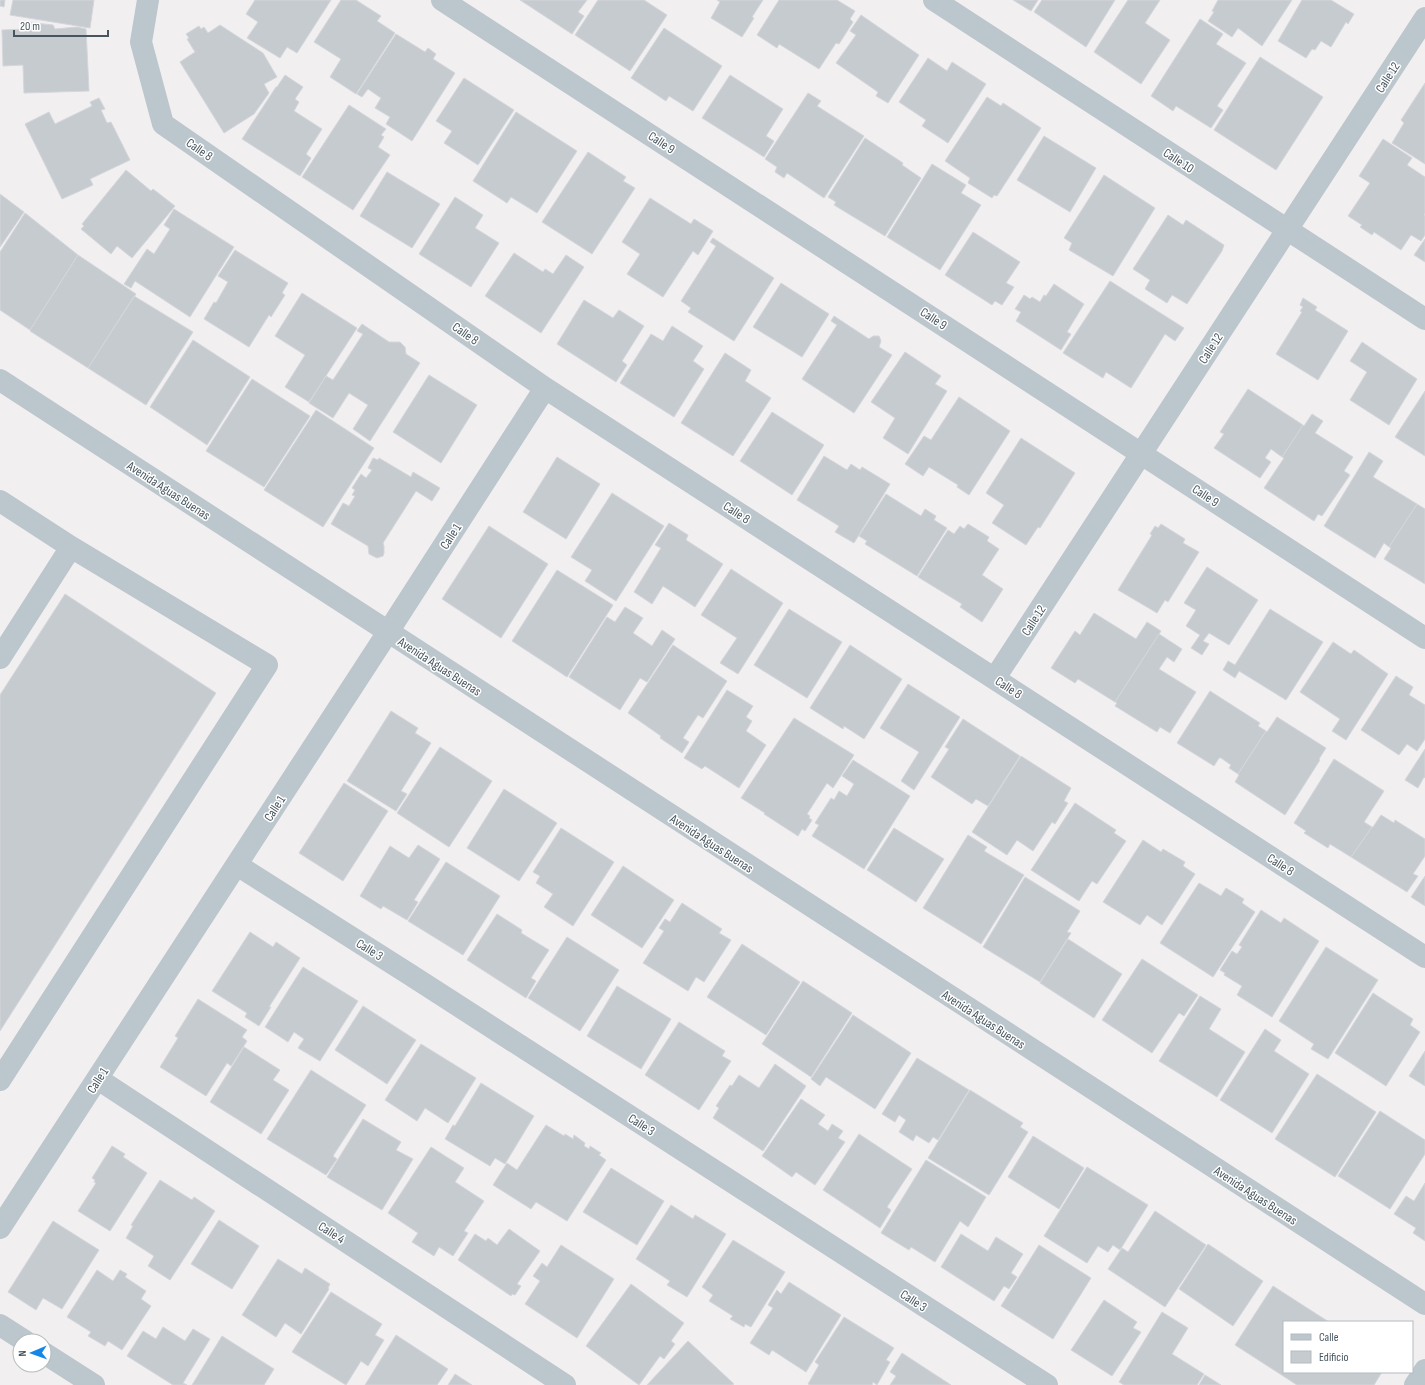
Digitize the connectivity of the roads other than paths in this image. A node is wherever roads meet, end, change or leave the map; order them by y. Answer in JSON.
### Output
{"nodes":[{"id":1,"x":148,"y":0,"type":"edge"},
{"id":2,"x":442,"y":0,"type":"edge"},
{"id":3,"x":934,"y":0,"type":"edge"},
{"id":4,"x":1425,"y":18,"type":"edge"},
{"id":5,"x":1287,"y":230,"type":"junction"},
{"id":6,"x":1425,"y":319,"type":"edge"},
{"id":7,"x":0,"y":380,"type":"edge"},
{"id":8,"x":545,"y":388,"type":"junction"},
{"id":9,"x":1141,"y":453,"type":"junction"},
{"id":10,"x":0,"y":501,"type":"edge"},
{"id":11,"x":71,"y":547,"type":"junction"},
{"id":12,"x":388,"y":632,"type":"junction"},
{"id":13,"x":1425,"y":638,"type":"edge"},
{"id":14,"x":0,"y":658,"type":"edge"},
{"id":15,"x":995,"y":678,"type":"junction"},
{"id":16,"x":237,"y":865,"type":"junction"},
{"id":17,"x":1425,"y":957,"type":"edge"},
{"id":18,"x":98,"y":1079,"type":"junction"},
{"id":19,"x":0,"y":1080,"type":"edge"},
{"id":20,"x":0,"y":1228,"type":"edge"},
{"id":21,"x":1425,"y":1304,"type":"edge"},
{"id":22,"x":0,"y":1325,"type":"edge"},
{"id":23,"x":12,"y":1333,"type":"edge"},
{"id":24,"x":52,"y":1358,"type":"edge"},
{"id":25,"x":1425,"y":1370,"type":"edge"},
{"id":26,"x":94,"y":1385,"type":"edge"},
{"id":27,"x":565,"y":1385,"type":"edge"},
{"id":28,"x":1047,"y":1385,"type":"edge"},
{"id":29,"x":1415,"y":1385,"type":"edge"}],
"edges":[{"from":1,"to":8,"type":"street","name":"Calle 8"},
{"from":2,"to":9,"type":"street","name":"Calle 9"},
{"from":3,"to":5,"type":"street","name":"Calle 10"},
{"from":4,"to":5,"type":"street","name":"Calle 12"},
{"from":5,"to":6,"type":"street","name":"Calle 10"},
{"from":5,"to":9,"type":"street","name":"Calle 12"},
{"from":7,"to":12,"type":"street","name":"Avenida Aguas Buenas"},
{"from":8,"to":12,"type":"street","name":"Calle 1"},
{"from":8,"to":15,"type":"street","name":"Calle 8"},
{"from":9,"to":13,"type":"street","name":"Calle 9"},
{"from":9,"to":15,"type":"street","name":"Calle 12"},
{"from":10,"to":11,"type":"street"},
{"from":11,"to":14,"type":"street"},
{"from":11,"to":19,"type":"street"},
{"from":12,"to":16,"type":"street","name":"Calle 1"},
{"from":12,"to":21,"type":"street","name":"Avenida Aguas Buenas"},
{"from":15,"to":17,"type":"street","name":"Calle 8"},
{"from":16,"to":18,"type":"street","name":"Calle 1"},
{"from":16,"to":28,"type":"street","name":"Calle 3"},
{"from":18,"to":20,"type":"street","name":"Calle 1"},
{"from":18,"to":27,"type":"street","name":"Calle 4"},
{"from":22,"to":23,"type":"street"},
{"from":24,"to":26,"type":"street"},
{"from":25,"to":29,"type":"street"}]}
